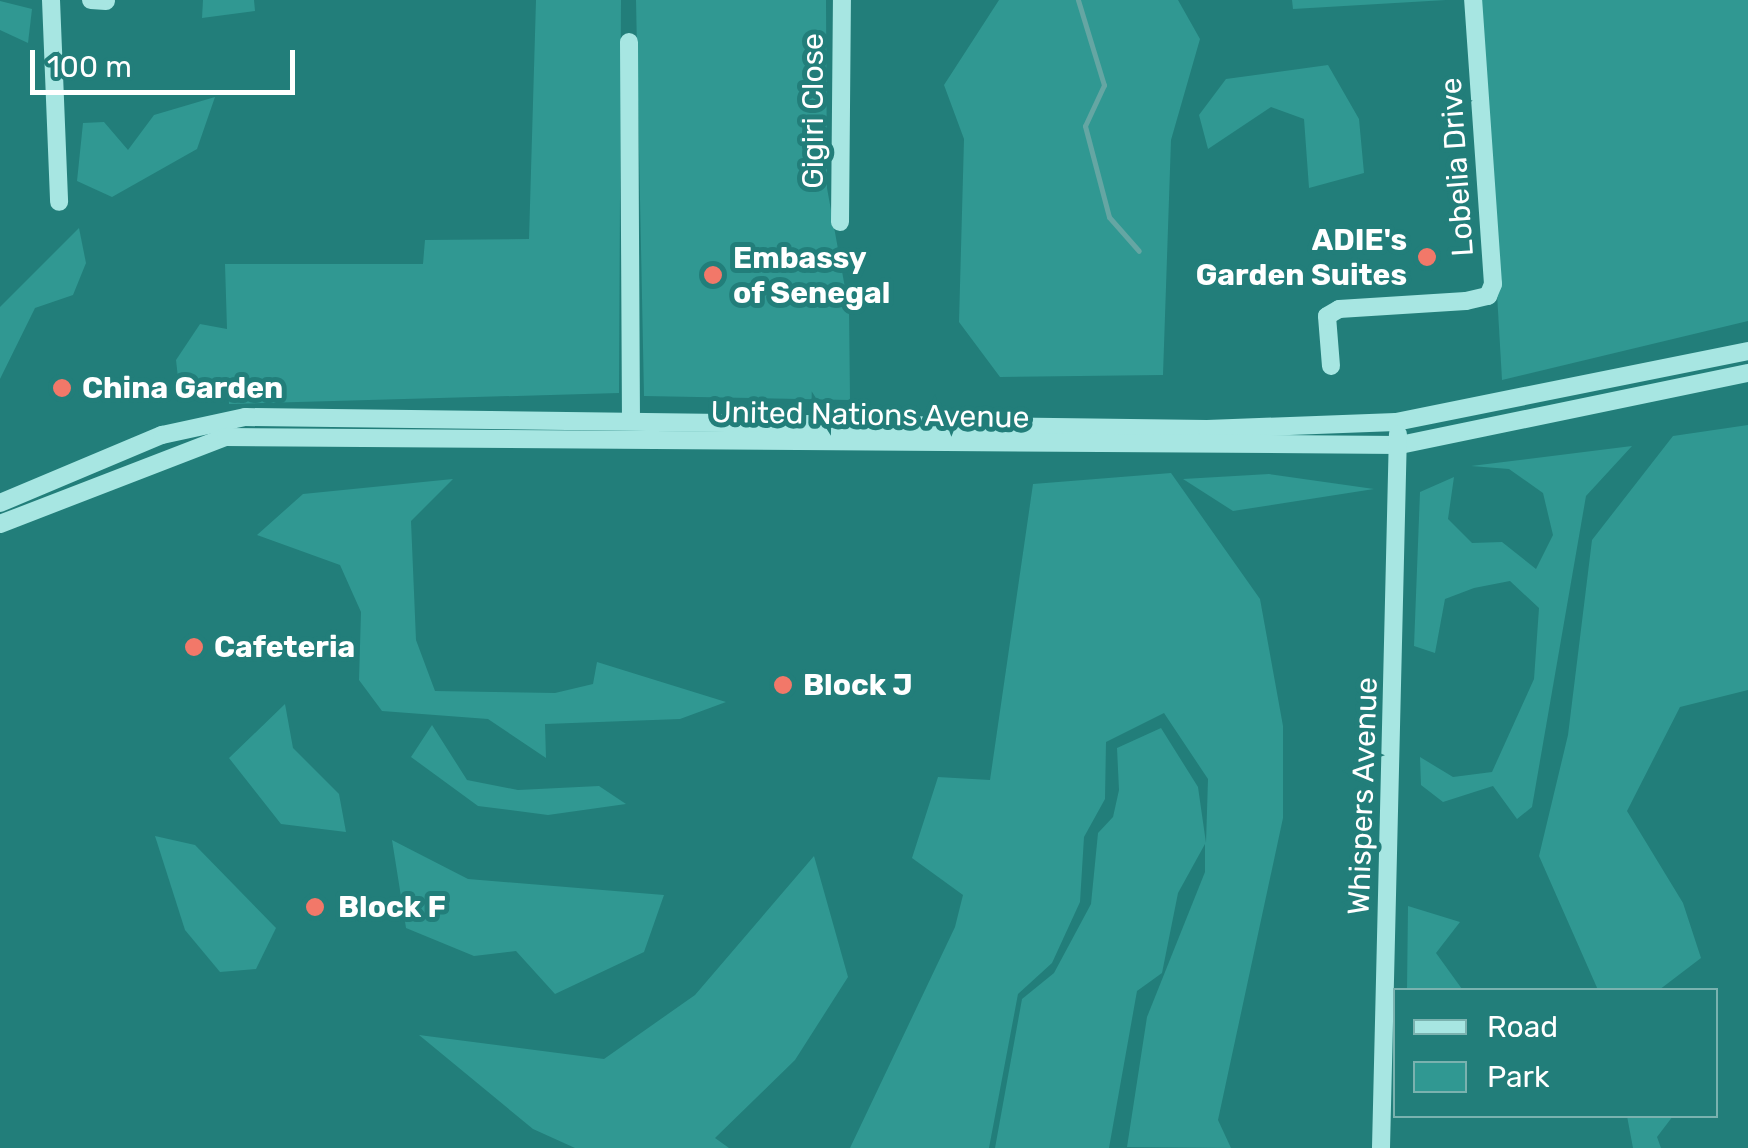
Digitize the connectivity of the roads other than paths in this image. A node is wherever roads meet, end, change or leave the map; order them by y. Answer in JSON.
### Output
{"nodes":[{"id":1,"x":51,"y":0,"type":"edge"},
{"id":2,"x":91,"y":0,"type":"edge"},
{"id":3,"x":842,"y":0,"type":"edge"},
{"id":4,"x":1473,"y":0,"type":"edge"},
{"id":5,"x":106,"y":1,"type":"edge"},
{"id":6,"x":629,"y":42,"type":"dead end"},
{"id":7,"x":59,"y":202,"type":"dead end"},
{"id":8,"x":840,"y":222,"type":"dead end"},
{"id":9,"x":1748,"y":351,"type":"edge"},
{"id":10,"x":1331,"y":366,"type":"dead end"},
{"id":11,"x":1748,"y":373,"type":"edge"},
{"id":12,"x":631,"y":419,"type":"junction"},
{"id":13,"x":790,"y":421,"type":"junction"},
{"id":14,"x":1396,"y":422,"type":"junction"},
{"id":15,"x":791,"y":440,"type":"junction"},
{"id":16,"x":1400,"y":445,"type":"junction"},
{"id":17,"x":0,"y":503,"type":"edge"},
{"id":18,"x":0,"y":524,"type":"edge"},
{"id":19,"x":1382,"y":1148,"type":"edge"}],
"edges":[{"from":1,"to":7,"type":"street"},
{"from":2,"to":5,"type":"street"},
{"from":3,"to":8,"type":"street","name":"Gigiri Close"},
{"from":4,"to":10,"type":"street","name":"Lobelia Drive"},
{"from":6,"to":12,"type":"street"},
{"from":9,"to":14,"type":"street","name":"United Nations Avenue"},
{"from":11,"to":16,"type":"street","name":"United Nations Avenue"},
{"from":12,"to":13,"type":"street","name":"United Nations Avenue"},
{"from":12,"to":17,"type":"street","name":"United Nations Avenue"},
{"from":13,"to":14,"type":"street","name":"United Nations Avenue"},
{"from":13,"to":15,"type":"street"},
{"from":14,"to":16,"type":"street","name":"Whispers Avenue"},
{"from":15,"to":16,"type":"street","name":"United Nations Avenue"},
{"from":15,"to":18,"type":"street","name":"United Nations Avenue"},
{"from":16,"to":19,"type":"street","name":"Whispers Avenue"}]}
